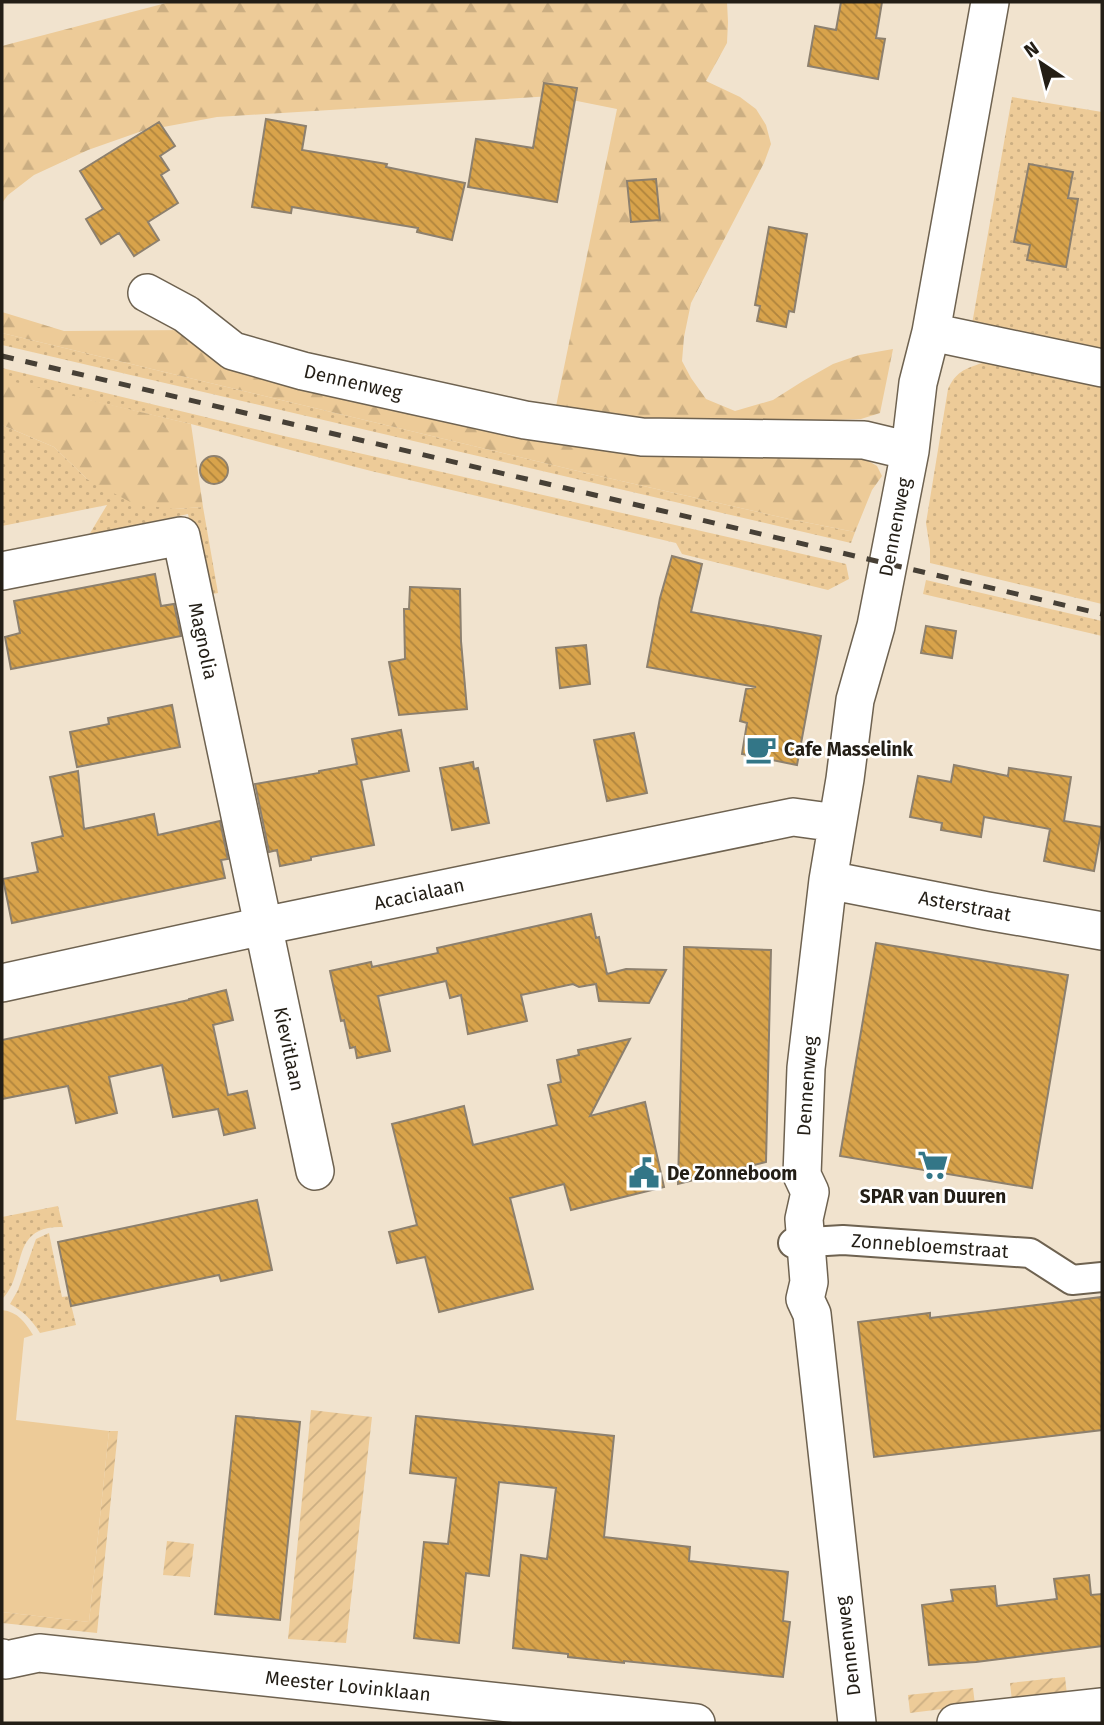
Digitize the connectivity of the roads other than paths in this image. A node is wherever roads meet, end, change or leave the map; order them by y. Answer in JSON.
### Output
{"nodes":[{"id":1,"x":990,"y":2,"type":"edge"},
{"id":2,"x":147,"y":293,"type":"dead end"},
{"id":3,"x":931,"y":332,"type":"junction"},
{"id":4,"x":1102,"y":368,"type":"edge"},
{"id":5,"x":909,"y":451,"type":"junction"},
{"id":6,"x":2,"y":571,"type":"edge"},
{"id":7,"x":836,"y":823,"type":"junction"},
{"id":8,"x":828,"y":880,"type":"junction"},
{"id":9,"x":263,"y":926,"type":"junction"},
{"id":10,"x":1102,"y":931,"type":"edge"},
{"id":11,"x":2,"y":983,"type":"edge"},
{"id":12,"x":315,"y":1171,"type":"dead end"},
{"id":13,"x":799,"y":1243,"type":"junction"},
{"id":14,"x":1102,"y":1277,"type":"edge"},
{"id":15,"x":3,"y":1669,"type":"edge"},
{"id":16,"x":1102,"y":1707,"type":"edge"},
{"id":17,"x":696,"y":1723,"type":"edge"},
{"id":18,"x":857,"y":1723,"type":"edge"},
{"id":19,"x":956,"y":1723,"type":"edge"}],
"edges":[{"from":1,"to":3,"type":"street","name":"Dennenweg"},
{"from":2,"to":5,"type":"street","name":"Dennenweg"},
{"from":3,"to":4,"type":"street"},
{"from":3,"to":5,"type":"street","name":"Dennenweg"},
{"from":5,"to":7,"type":"street","name":"Dennenweg"},
{"from":6,"to":9,"type":"street","name":"Magnolia"},
{"from":7,"to":8,"type":"street","name":"Dennenweg"},
{"from":7,"to":9,"type":"street","name":"Acacialaan"},
{"from":8,"to":10,"type":"street","name":"Asterstraat"},
{"from":8,"to":13,"type":"street","name":"Dennenweg"},
{"from":9,"to":11,"type":"street","name":"Acacialaan"},
{"from":9,"to":12,"type":"street","name":"Kievitlaan"},
{"from":13,"to":14,"type":"street","name":"Zonnebloemstraat"},
{"from":13,"to":18,"type":"street","name":"Dennenweg"},
{"from":15,"to":17,"type":"street","name":"Meester Lovinklaan"},
{"from":16,"to":19,"type":"street"}]}
